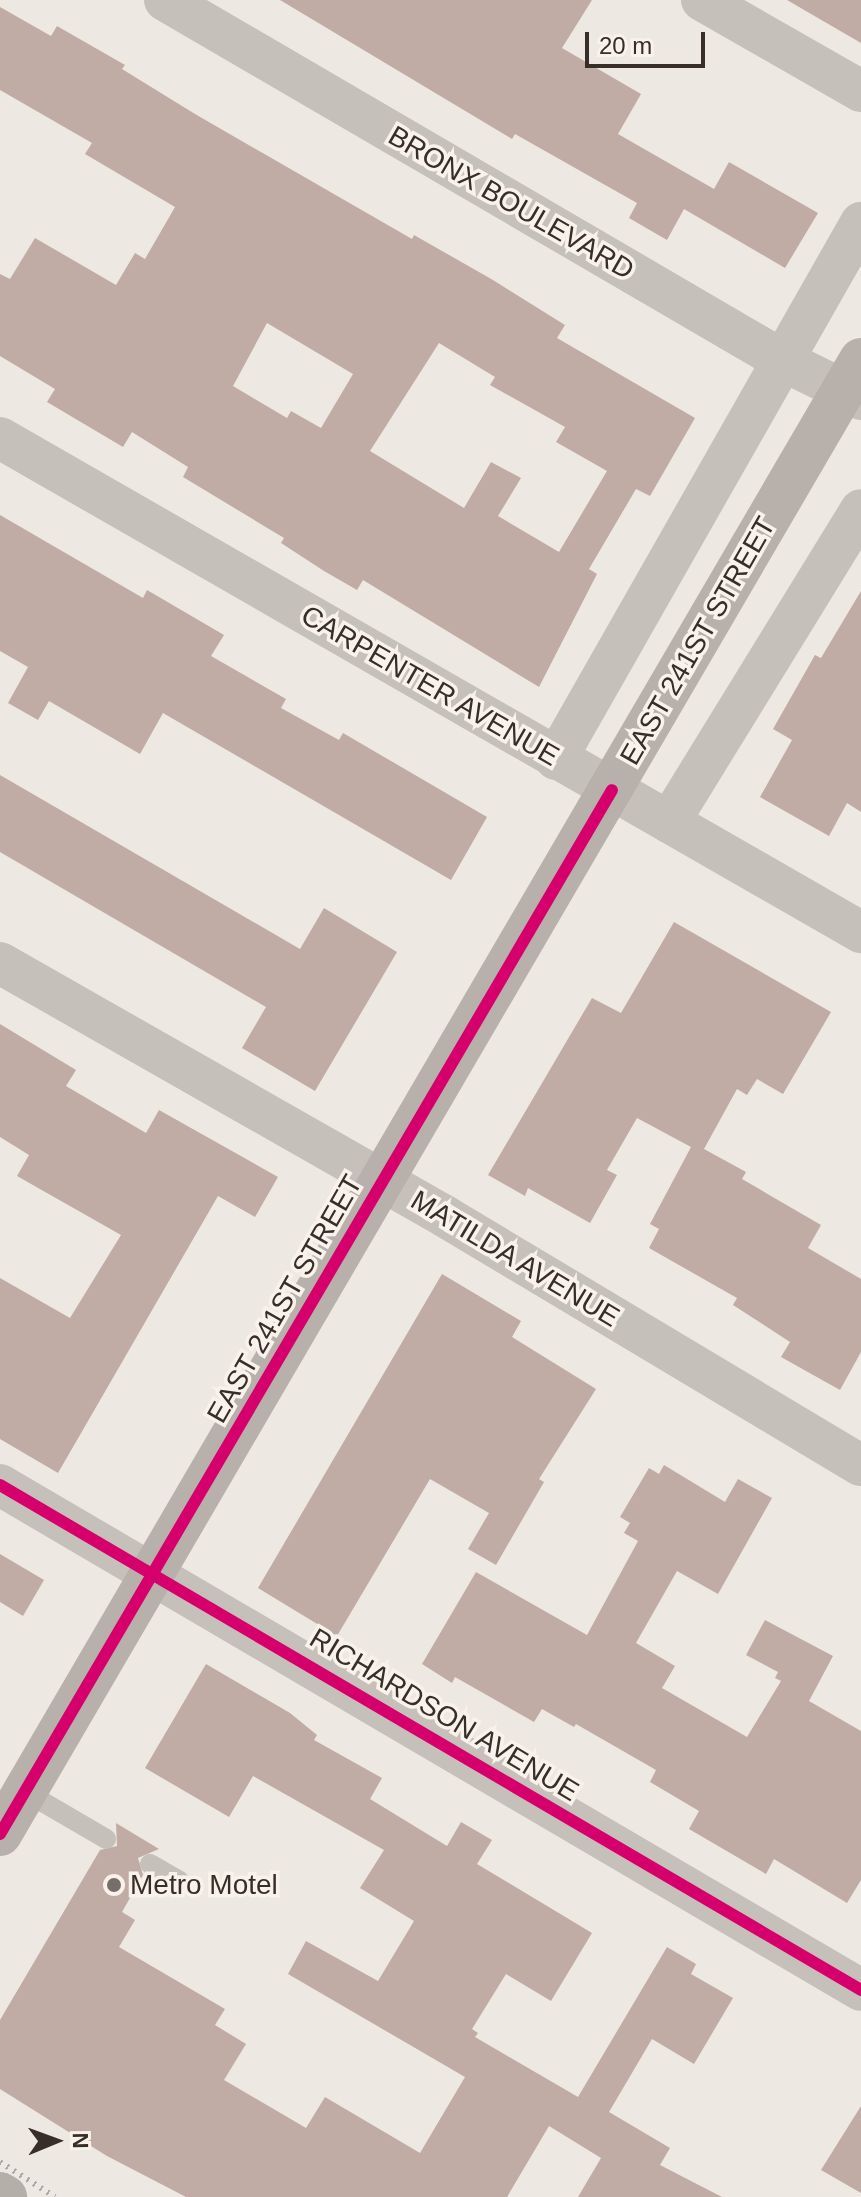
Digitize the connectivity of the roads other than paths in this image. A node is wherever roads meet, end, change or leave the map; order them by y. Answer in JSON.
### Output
{"nodes":[{"id":1,"x":165,"y":0,"type":"edge"},
{"id":2,"x":702,"y":0,"type":"edge"},
{"id":3,"x":861,"y":91,"type":"edge"},
{"id":4,"x":861,"y":223,"type":"edge"},
{"id":5,"x":782,"y":360,"type":"junction"},
{"id":6,"x":861,"y":360,"type":"edge"},
{"id":7,"x":861,"y":399,"type":"edge"},
{"id":8,"x":0,"y":438,"type":"edge"},
{"id":9,"x":861,"y":510,"type":"edge"},
{"id":10,"x":556,"y":759,"type":"junction"},
{"id":11,"x":612,"y":790,"type":"junction"},
{"id":12,"x":669,"y":822,"type":"junction"},
{"id":13,"x":861,"y":932,"type":"edge"},
{"id":14,"x":0,"y":963,"type":"edge"},
{"id":15,"x":382,"y":1181,"type":"junction"},
{"id":16,"x":861,"y":1465,"type":"edge"},
{"id":17,"x":0,"y":1485,"type":"edge"},
{"id":18,"x":153,"y":1572,"type":"junction"},
{"id":19,"x":8,"y":1813,"type":"edge"},
{"id":20,"x":106,"y":1839,"type":"dead end"},
{"id":21,"x":150,"y":1864,"type":"dead end"},
{"id":22,"x":179,"y":1881,"type":"dead end"},
{"id":23,"x":861,"y":1990,"type":"edge"},
{"id":24,"x":0,"y":2194,"type":"edge"},
{"id":25,"x":5,"y":2197,"type":"edge"}],
"edges":[{"from":1,"to":5,"type":"street","name":"BRONX BOULEVARD"},
{"from":2,"to":3,"type":"street"},
{"from":4,"to":5,"type":"street"},
{"from":5,"to":7,"type":"street","name":"BRONX BOULEVARD"},
{"from":5,"to":10,"type":"street"},
{"from":6,"to":11,"type":"street","name":"EAST 241ST STREET"},
{"from":8,"to":10,"type":"street","name":"CARPENTER AVENUE"},
{"from":9,"to":12,"type":"street"},
{"from":10,"to":11,"type":"street","name":"CARPENTER AVENUE"},
{"from":11,"to":12,"type":"street","name":"CARPENTER AVENUE"},
{"from":11,"to":15,"type":"street","name":"EAST 241ST STREET"},
{"from":12,"to":13,"type":"street","name":"CARPENTER AVENUE"},
{"from":14,"to":15,"type":"street","name":"MATILDA AVENUE"},
{"from":15,"to":16,"type":"street","name":"MATILDA AVENUE"},
{"from":15,"to":18,"type":"street","name":"EAST 241ST STREET"},
{"from":17,"to":18,"type":"street","name":"RICHARDSON AVENUE"},
{"from":18,"to":19,"type":"street","name":"EAST 241ST STREET"},
{"from":18,"to":23,"type":"street","name":"RICHARDSON AVENUE"},
{"from":19,"to":20,"type":"lane"},
{"from":21,"to":22,"type":"lane"},
{"from":24,"to":25,"type":"main road"}]}
